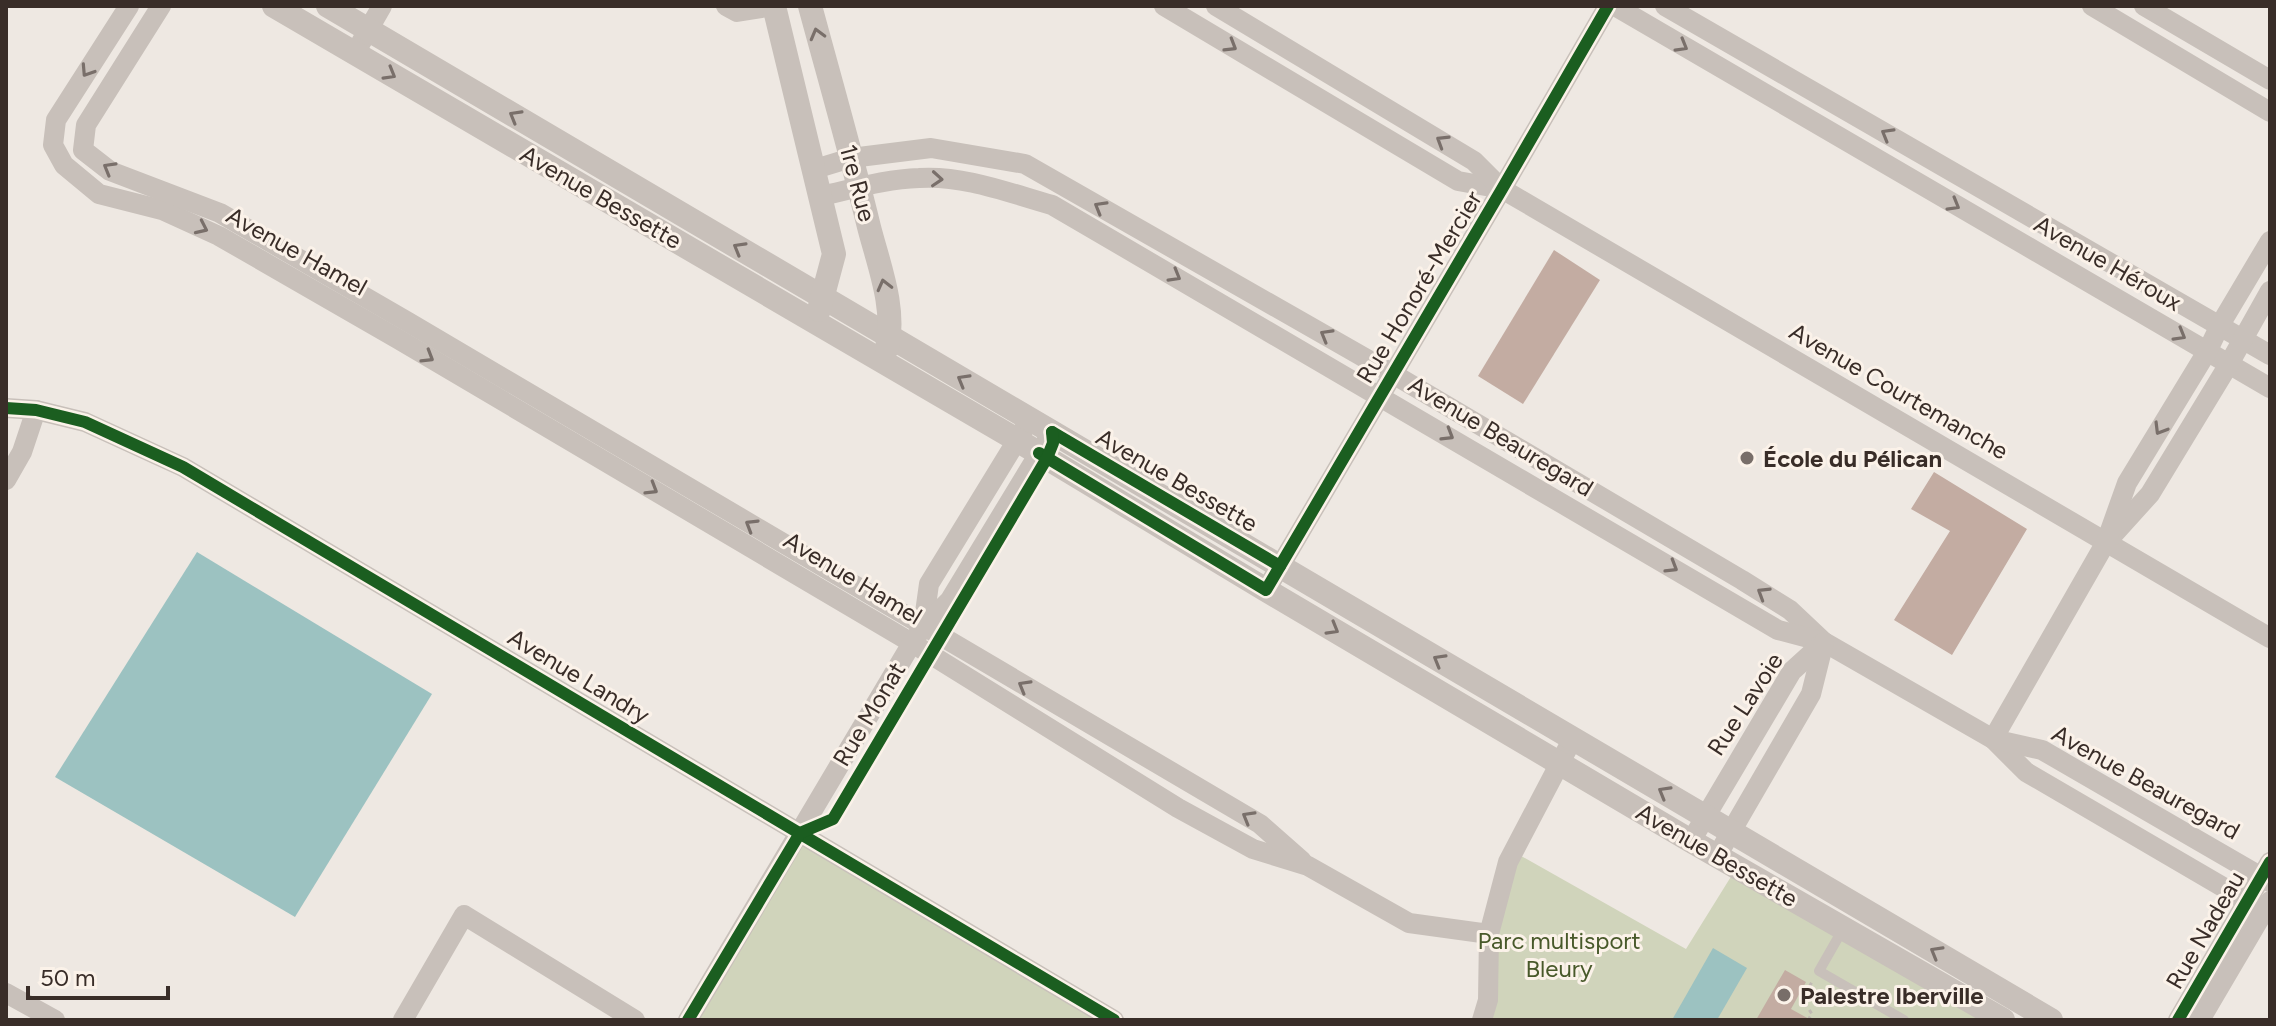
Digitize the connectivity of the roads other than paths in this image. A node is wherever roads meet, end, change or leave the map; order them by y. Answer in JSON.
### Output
{"nodes":[{"id":1,"x":129,"y":6,"type":"edge"},
{"id":2,"x":161,"y":6,"type":"edge"},
{"id":3,"x":274,"y":6,"type":"edge"},
{"id":4,"x":382,"y":6,"type":"edge"},
{"id":5,"x":726,"y":6,"type":"edge"},
{"id":6,"x":774,"y":6,"type":"edge"},
{"id":7,"x":810,"y":6,"type":"edge"},
{"id":8,"x":1164,"y":6,"type":"edge"},
{"id":9,"x":1217,"y":6,"type":"edge"},
{"id":10,"x":1608,"y":6,"type":"edge"},
{"id":11,"x":1615,"y":6,"type":"edge"},
{"id":12,"x":1665,"y":6,"type":"edge"},
{"id":13,"x":2092,"y":6,"type":"edge"},
{"id":14,"x":2144,"y":6,"type":"edge"},
{"id":15,"x":339,"y":9,"type":"edge"},
{"id":16,"x":369,"y":30,"type":"junction"},
{"id":17,"x":1205,"y":30,"type":"junction"},
{"id":18,"x":2190,"y":33,"type":"junction"},
{"id":19,"x":328,"y":37,"type":"junction"},
{"id":20,"x":355,"y":53,"type":"junction"},
{"id":21,"x":2176,"y":56,"type":"junction"},
{"id":22,"x":2270,"y":80,"type":"edge"},
{"id":23,"x":2270,"y":112,"type":"edge"},
{"id":24,"x":83,"y":150,"type":"junction"},
{"id":25,"x":583,"y":156,"type":"junction"},
{"id":26,"x":851,"y":158,"type":"junction"},
{"id":27,"x":1931,"y":159,"type":"junction"},
{"id":28,"x":64,"y":165,"type":"junction"},
{"id":29,"x":815,"y":169,"type":"junction"},
{"id":30,"x":570,"y":179,"type":"junction"},
{"id":31,"x":1919,"y":185,"type":"junction"},
{"id":32,"x":860,"y":187,"type":"junction"},
{"id":33,"x":1502,"y":189,"type":"junction"},
{"id":34,"x":821,"y":196,"type":"junction"},
{"id":35,"x":1128,"y":223,"type":"junction"},
{"id":36,"x":1115,"y":241,"type":"junction"},
{"id":37,"x":2270,"y":241,"type":"edge"},
{"id":38,"x":2270,"y":291,"type":"edge"},
{"id":39,"x":823,"y":297,"type":"junction"},
{"id":40,"x":815,"y":322,"type":"junction"},
{"id":41,"x":2220,"y":325,"type":"junction"},
{"id":42,"x":889,"y":336,"type":"junction"},
{"id":43,"x":2242,"y":339,"type":"junction"},
{"id":44,"x":2208,"y":350,"type":"junction"},
{"id":45,"x":2270,"y":355,"type":"edge"},
{"id":46,"x":883,"y":362,"type":"junction"},
{"id":47,"x":2229,"y":364,"type":"junction"},
{"id":48,"x":1393,"y":374,"type":"junction"},
{"id":49,"x":2270,"y":388,"type":"edge"},
{"id":50,"x":1381,"y":395,"type":"junction"},
{"id":51,"x":6,"y":408,"type":"edge"},
{"id":52,"x":36,"y":410,"type":"junction"},
{"id":53,"x":545,"y":415,"type":"junction"},
{"id":54,"x":1024,"y":429,"type":"junction"},
{"id":55,"x":1052,"y":432,"type":"junction"},
{"id":56,"x":1039,"y":453,"type":"junction"},
{"id":57,"x":6,"y":480,"type":"edge"},
{"id":58,"x":2106,"y":542,"type":"junction"},
{"id":59,"x":1280,"y":566,"type":"junction"},
{"id":60,"x":1266,"y":590,"type":"junction"},
{"id":61,"x":918,"y":635,"type":"junction"},
{"id":62,"x":2270,"y":638,"type":"edge"},
{"id":63,"x":1824,"y":642,"type":"junction"},
{"id":64,"x":1573,"y":738,"type":"junction"},
{"id":65,"x":1993,"y":739,"type":"junction"},
{"id":66,"x":1561,"y":763,"type":"junction"},
{"id":67,"x":1706,"y":817,"type":"junction"},
{"id":68,"x":1731,"y":831,"type":"junction"},
{"id":69,"x":800,"y":833,"type":"junction"},
{"id":70,"x":1691,"y":841,"type":"junction"},
{"id":71,"x":1717,"y":856,"type":"junction"},
{"id":72,"x":2267,"y":874,"type":"edge"},
{"id":73,"x":2260,"y":905,"type":"edge"},
{"id":74,"x":1844,"y":927,"type":"junction"},
{"id":75,"x":1489,"y":934,"type":"junction"},
{"id":76,"x":6,"y":993,"type":"edge"},
{"id":77,"x":55,"y":1020,"type":"edge"},
{"id":78,"x":403,"y":1020,"type":"edge"},
{"id":79,"x":635,"y":1020,"type":"edge"},
{"id":80,"x":688,"y":1020,"type":"edge"},
{"id":81,"x":1114,"y":1020,"type":"edge"},
{"id":82,"x":1482,"y":1020,"type":"edge"},
{"id":83,"x":1904,"y":1020,"type":"edge"},
{"id":84,"x":2003,"y":1020,"type":"edge"},
{"id":85,"x":2051,"y":1020,"type":"edge"},
{"id":86,"x":2178,"y":1020,"type":"edge"},
{"id":87,"x":2200,"y":1020,"type":"edge"}],
"edges":[{"from":1,"to":28,"type":"street","one_way":true},
{"from":2,"to":24,"type":"street"},
{"from":3,"to":19,"type":"street","name":"Avenue Bessette"},
{"from":4,"to":16,"type":"street"},
{"from":5,"to":6,"type":"street"},
{"from":6,"to":29,"type":"street","name":"1re Rue"},
{"from":26,"to":7,"type":"street","name":"1re Rue","one_way":true},
{"from":8,"to":17,"type":"street","name":"Avenue Courtemanche"},
{"from":9,"to":17,"type":"street","name":"Avenue Courtemanche"},
{"from":33,"to":9,"type":"street","name":"Avenue Courtemanche","one_way":true},
{"from":10,"to":33,"type":"street","name":"Rue Honoré-Mercier"},
{"from":11,"to":31,"type":"street","name":"Avenue Héroux","one_way":true},
{"from":27,"to":12,"type":"street","name":"Avenue Héroux","one_way":true},
{"from":13,"to":21,"type":"street"},
{"from":14,"to":18,"type":"street"},
{"from":15,"to":16,"type":"street","name":"Avenue Bessette"},
{"from":15,"to":19,"type":"street"},
{"from":16,"to":20,"type":"street"},
{"from":25,"to":16,"type":"street","name":"Avenue Bessette","one_way":true},
{"from":17,"to":33,"type":"street","name":"Avenue Courtemanche","one_way":true},
{"from":18,"to":21,"type":"street"},
{"from":18,"to":22,"type":"street"},
{"from":19,"to":20,"type":"street","name":"Avenue Bessette"},
{"from":20,"to":30,"type":"street","name":"Avenue Bessette","one_way":true},
{"from":21,"to":23,"type":"street"},
{"from":24,"to":28,"type":"street"},
{"from":53,"to":24,"type":"street","name":"Avenue Hamel","one_way":true},
{"from":25,"to":30,"type":"street"},
{"from":39,"to":25,"type":"street","name":"Avenue Bessette","one_way":true},
{"from":26,"to":29,"type":"street","name":"Avenue Beauregard"},
{"from":26,"to":32,"type":"street","name":"1re Rue"},
{"from":35,"to":26,"type":"street","name":"Avenue Beauregard","one_way":true},
{"from":27,"to":31,"type":"street"},
{"from":27,"to":41,"type":"street","name":"Avenue Héroux"},
{"from":28,"to":53,"type":"street","name":"Avenue Hamel","one_way":true},
{"from":29,"to":34,"type":"street","name":"1re Rue"},
{"from":30,"to":40,"type":"street","name":"Avenue Bessette"},
{"from":31,"to":44,"type":"street","name":"Avenue Héroux","one_way":true},
{"from":32,"to":34,"type":"street","name":"Avenue Beauregard"},
{"from":32,"to":36,"type":"street","name":"Avenue Beauregard","one_way":true},
{"from":42,"to":32,"type":"street","name":"1re Rue","one_way":true},
{"from":33,"to":48,"type":"street","name":"Rue Honoré-Mercier"},
{"from":33,"to":58,"type":"street","name":"Avenue Courtemanche"},
{"from":34,"to":39,"type":"street","name":"1re Rue"},
{"from":35,"to":36,"type":"street"},
{"from":48,"to":35,"type":"street","name":"Avenue Beauregard","one_way":true},
{"from":36,"to":50,"type":"street","name":"Avenue Beauregard","one_way":true},
{"from":37,"to":41,"type":"street"},
{"from":38,"to":43,"type":"street"},
{"from":39,"to":40,"type":"street","name":"1re Rue"},
{"from":39,"to":42,"type":"street","name":"Avenue Bessette"},
{"from":40,"to":46,"type":"street","name":"Avenue Bessette"},
{"from":41,"to":43,"type":"street","name":"Avenue Héroux"},
{"from":41,"to":44,"type":"street"},
{"from":42,"to":46,"type":"street","name":"1re Rue"},
{"from":54,"to":42,"type":"street","name":"Avenue Bessette","one_way":true},
{"from":43,"to":45,"type":"street","name":"Avenue Héroux"},
{"from":43,"to":47,"type":"street"},
{"from":44,"to":47,"type":"street","name":"Avenue Héroux"},
{"from":44,"to":58,"type":"street","one_way":true},
{"from":46,"to":54,"type":"street","name":"Avenue Bessette"},
{"from":47,"to":49,"type":"street","name":"Avenue Héroux"},
{"from":47,"to":58,"type":"street"},
{"from":48,"to":50,"type":"street","name":"Rue Honoré-Mercier"},
{"from":63,"to":48,"type":"street","name":"Avenue Beauregard","one_way":true},
{"from":50,"to":59,"type":"street","name":"Rue Honoré-Mercier"},
{"from":50,"to":63,"type":"street","name":"Avenue Beauregard","one_way":true},
{"from":51,"to":52,"type":"street","name":"Avenue Landry"},
{"from":52,"to":57,"type":"street"},
{"from":52,"to":69,"type":"street","name":"Avenue Landry"},
{"from":53,"to":61,"type":"street","name":"Avenue Hamel"},
{"from":54,"to":55,"type":"street","name":"Avenue Bessette"},
{"from":54,"to":56,"type":"street","name":"Avenue Bessette"},
{"from":54,"to":61,"type":"street","name":"Rue Monat"},
{"from":55,"to":56,"type":"street","name":"Rue Monat"},
{"from":55,"to":59,"type":"street","name":"Avenue Bessette"},
{"from":56,"to":60,"type":"street","name":"Avenue Bessette"},
{"from":56,"to":61,"type":"street","name":"Rue Monat"},
{"from":58,"to":62,"type":"street","name":"Avenue Courtemanche"},
{"from":58,"to":65,"type":"street"},
{"from":59,"to":60,"type":"street","name":"Rue Honoré-Mercier"},
{"from":64,"to":59,"type":"street","name":"Avenue Bessette","one_way":true},
{"from":60,"to":66,"type":"street","name":"Avenue Bessette","one_way":true},
{"from":61,"to":69,"type":"street","name":"Rue Monat"},
{"from":61,"to":75,"type":"street","name":"Avenue Hamel"},
{"from":63,"to":65,"type":"street","name":"Avenue Beauregard"},
{"from":63,"to":67,"type":"street","name":"Rue Lavoie"},
{"from":63,"to":68,"type":"street","name":"Rue Lavoie"},
{"from":64,"to":66,"type":"street"},
{"from":67,"to":64,"type":"street","name":"Avenue Bessette","one_way":true},
{"from":65,"to":72,"type":"street","name":"Avenue Beauregard"},
{"from":65,"to":73,"type":"street","name":"Avenue Beauregard"},
{"from":66,"to":70,"type":"street","name":"Avenue Bessette"},
{"from":66,"to":75,"type":"street"},
{"from":67,"to":68,"type":"street","name":"Avenue Bessette"},
{"from":67,"to":70,"type":"street","name":"Rue Lavoie"},
{"from":68,"to":71,"type":"street","name":"Rue Lavoie"},
{"from":85,"to":68,"type":"street","name":"Avenue Bessette","one_way":true},
{"from":69,"to":80,"type":"street","name":"Rue Monat"},
{"from":69,"to":81,"type":"street","name":"Avenue Landry"},
{"from":70,"to":71,"type":"street","name":"Avenue Bessette"},
{"from":71,"to":74,"type":"street","name":"Avenue Bessette"},
{"from":72,"to":73,"type":"street","name":"Rue Nadeau"},
{"from":73,"to":86,"type":"street","name":"Rue Nadeau"},
{"from":73,"to":87,"type":"street","name":"Rue Nadeau"},
{"from":74,"to":83,"type":"lane"},
{"from":74,"to":84,"type":"street","name":"Avenue Bessette"},
{"from":75,"to":82,"type":"street"},
{"from":76,"to":77,"type":"street"},
{"from":78,"to":79,"type":"street"}]}
